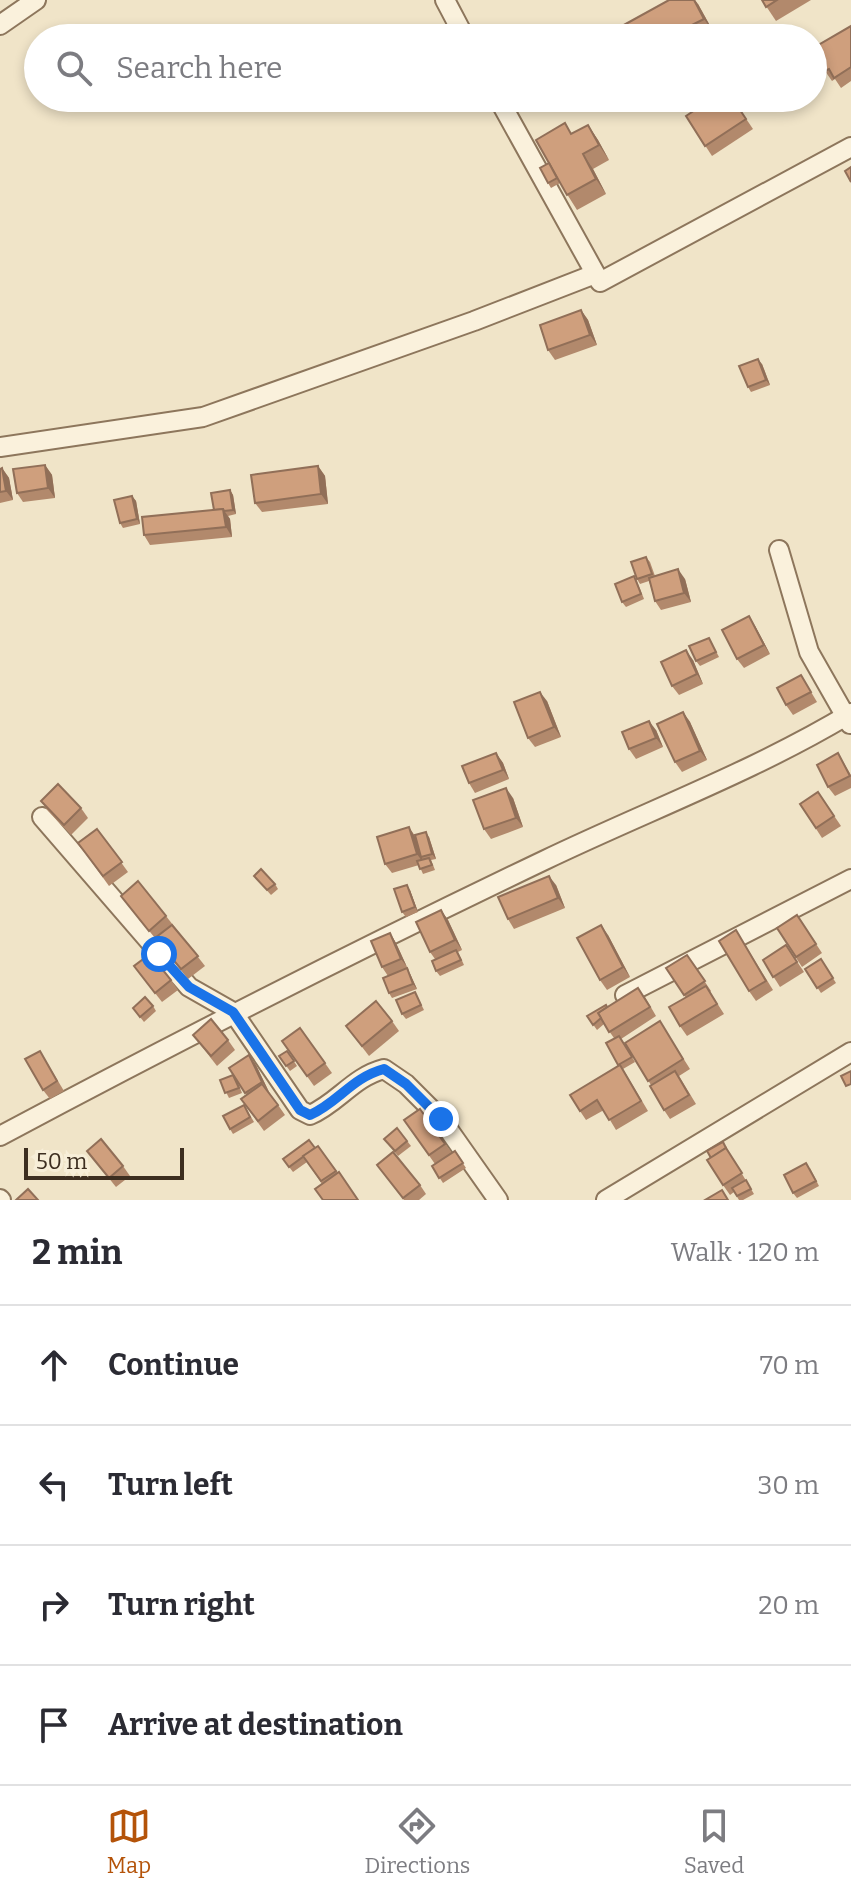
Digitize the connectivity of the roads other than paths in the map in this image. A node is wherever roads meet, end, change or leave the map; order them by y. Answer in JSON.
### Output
{"nodes":[{"id":1,"x":36,"y":0,"type":"edge"},
{"id":2,"x":445,"y":0,"type":"edge"},
{"id":3,"x":458,"y":24,"type":"edge"},
{"id":4,"x":0,"y":25,"type":"edge"},
{"id":5,"x":506,"y":112,"type":"edge"},
{"id":6,"x":851,"y":147,"type":"edge"},
{"id":7,"x":595,"y":274,"type":"junction"},
{"id":8,"x":0,"y":447,"type":"edge"},
{"id":9,"x":779,"y":550,"type":"dead end"},
{"id":10,"x":849,"y":719,"type":"edge"},
{"id":11,"x":42,"y":817,"type":"edge"},
{"id":12,"x":851,"y":879,"type":"edge"},
{"id":13,"x":625,"y":995,"type":"edge"},
{"id":14,"x":233,"y":1012,"type":"junction"},
{"id":15,"x":851,"y":1052,"type":"edge"},
{"id":16,"x":0,"y":1136,"type":"edge"},
{"id":17,"x":489,"y":1198,"type":"edge"},
{"id":18,"x":606,"y":1200,"type":"edge"}],
"edges":[{"from":1,"to":4,"type":"street"},
{"from":2,"to":3,"type":"street"},
{"from":5,"to":7,"type":"street"},
{"from":6,"to":7,"type":"street"},
{"from":7,"to":8,"type":"street"},
{"from":9,"to":10,"type":"street"},
{"from":10,"to":14,"type":"street"},
{"from":11,"to":14,"type":"street"},
{"from":12,"to":13,"type":"street"},
{"from":14,"to":16,"type":"street"},
{"from":14,"to":17,"type":"street"},
{"from":15,"to":18,"type":"street"}]}
